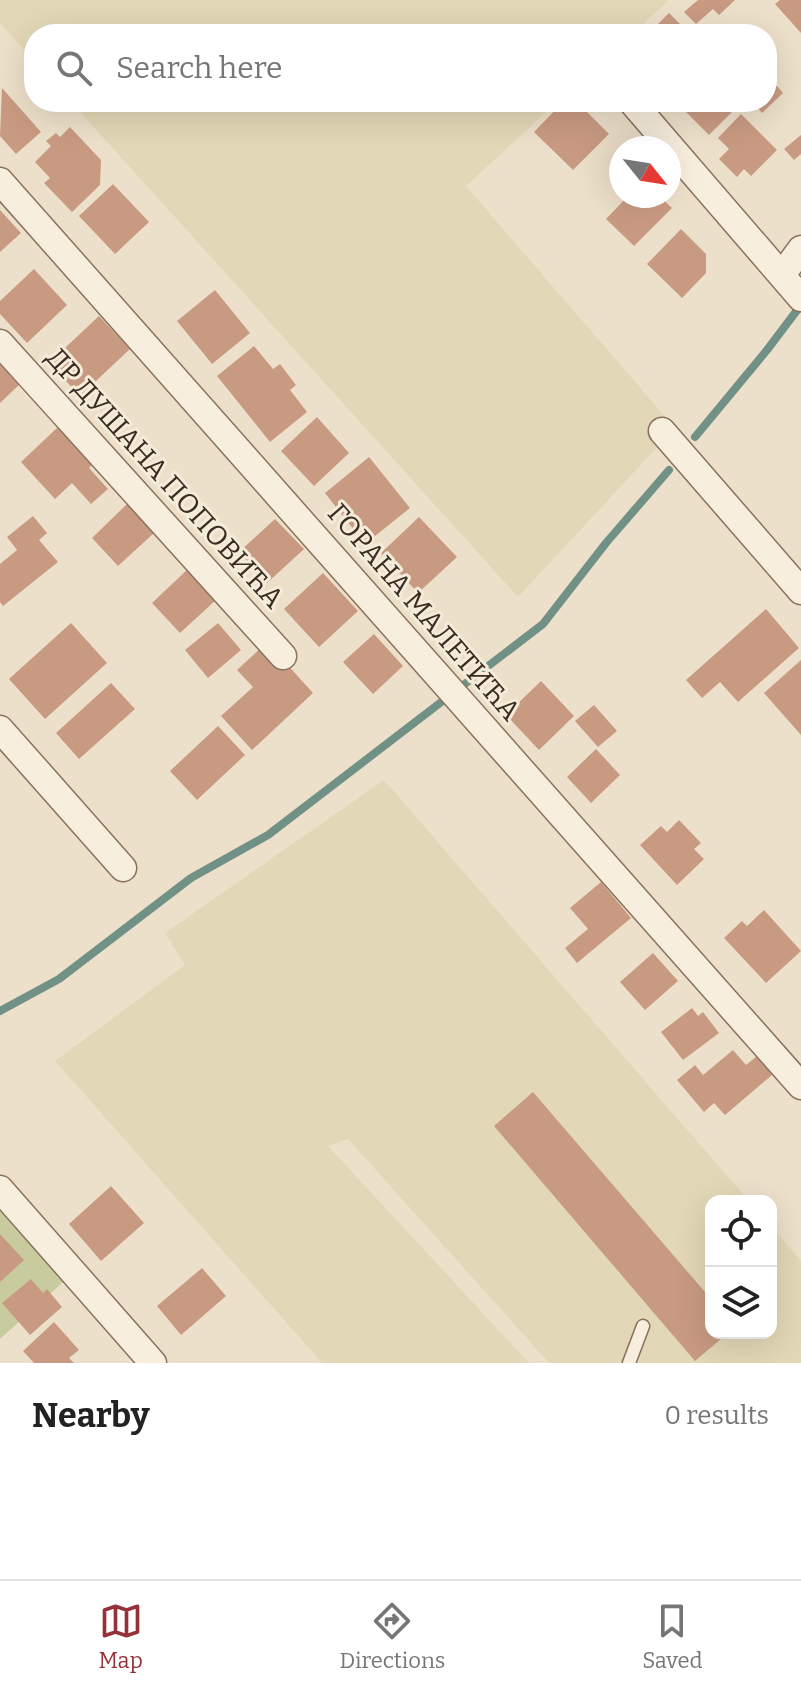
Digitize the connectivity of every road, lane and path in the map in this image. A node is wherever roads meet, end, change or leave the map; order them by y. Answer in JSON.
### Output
{"nodes":[{"id":1,"x":641,"y":112,"type":"edge"},
{"id":2,"x":0,"y":181,"type":"edge"},
{"id":3,"x":801,"y":249,"type":"edge"},
{"id":4,"x":782,"y":275,"type":"junction"},
{"id":5,"x":801,"y":298,"type":"edge"},
{"id":6,"x":0,"y":343,"type":"edge"},
{"id":7,"x":662,"y":431,"type":"dead end"},
{"id":8,"x":801,"y":591,"type":"edge"},
{"id":9,"x":283,"y":656,"type":"dead end"},
{"id":10,"x":0,"y":729,"type":"edge"},
{"id":11,"x":123,"y":868,"type":"dead end"},
{"id":12,"x":801,"y":1086,"type":"edge"},
{"id":13,"x":0,"y":1189,"type":"edge"},
{"id":14,"x":643,"y":1326,"type":"dead end"},
{"id":15,"x":153,"y":1363,"type":"edge"},
{"id":16,"x":629,"y":1363,"type":"edge"}],
"edges":[{"from":1,"to":4,"type":"street"},
{"from":2,"to":12,"type":"street","name":"ГОРАНА МАЛЕТИЋА"},
{"from":3,"to":4,"type":"street"},
{"from":4,"to":5,"type":"street"},
{"from":6,"to":9,"type":"street","name":"ДР ДУШАНА ПОПОВИЋА"},
{"from":7,"to":8,"type":"street"},
{"from":10,"to":11,"type":"street"},
{"from":13,"to":15,"type":"street"},
{"from":14,"to":16,"type":"lane"}]}
